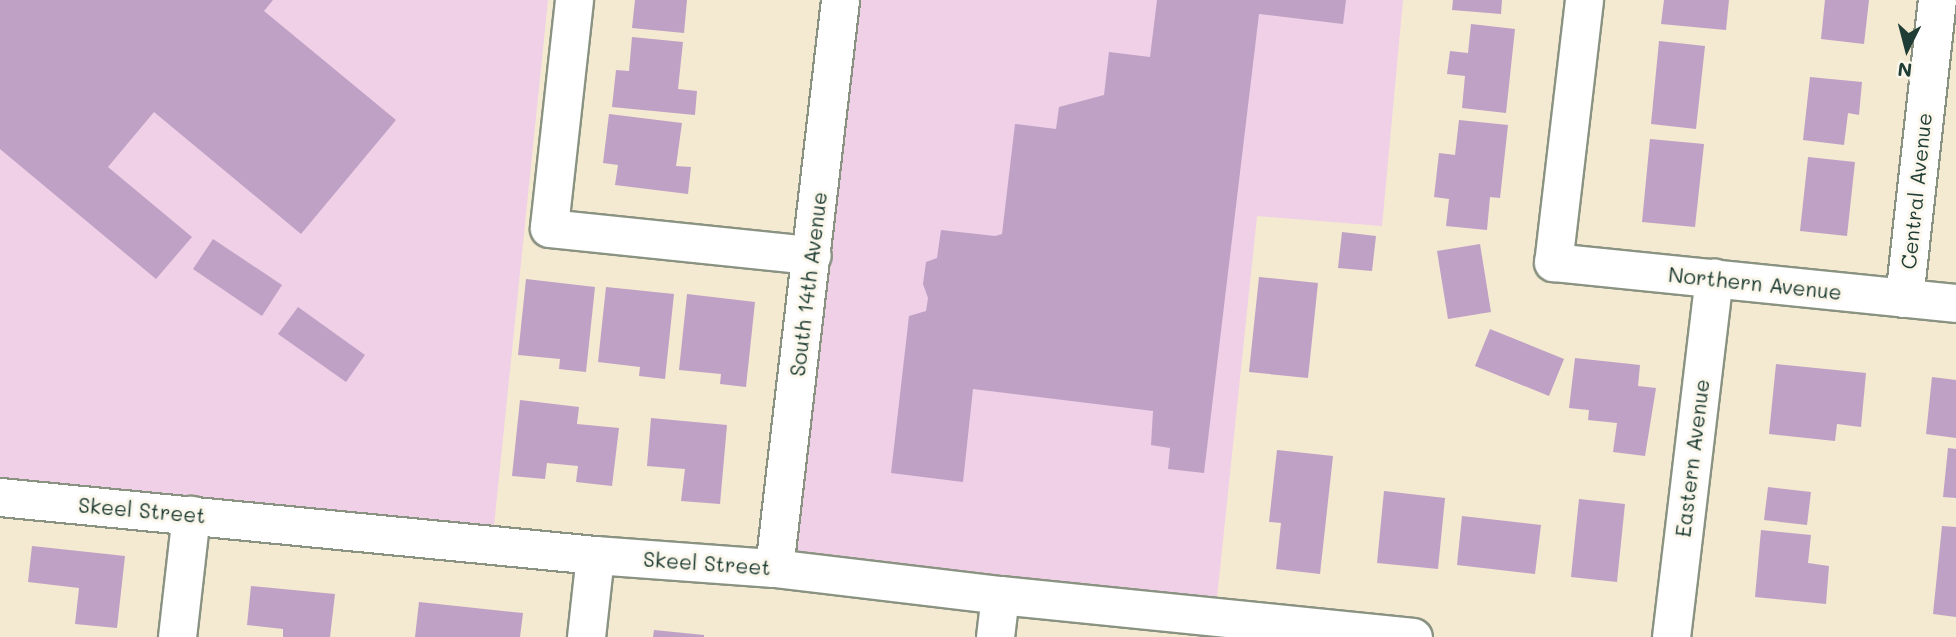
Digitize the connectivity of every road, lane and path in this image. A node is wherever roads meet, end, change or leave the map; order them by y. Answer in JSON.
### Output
{"nodes":[{"id":1,"x":574,"y":0,"type":"edge"},
{"id":2,"x":840,"y":0,"type":"edge"},
{"id":3,"x":1584,"y":0,"type":"edge"},
{"id":4,"x":1937,"y":0,"type":"edge"},
{"id":5,"x":812,"y":255,"type":"junction"},
{"id":6,"x":1714,"y":278,"type":"junction"},
{"id":7,"x":1904,"y":298,"type":"junction"},
{"id":8,"x":1956,"y":303,"type":"edge"},
{"id":9,"x":0,"y":497,"type":"edge"},
{"id":10,"x":191,"y":515,"type":"junction"},
{"id":11,"x":595,"y":555,"type":"junction"},
{"id":12,"x":774,"y":568,"type":"junction"},
{"id":13,"x":1000,"y":595,"type":"junction"},
{"id":14,"x":177,"y":637,"type":"edge"},
{"id":15,"x":586,"y":637,"type":"edge"},
{"id":16,"x":995,"y":637,"type":"edge"},
{"id":17,"x":1412,"y":637,"type":"edge"},
{"id":18,"x":1671,"y":637,"type":"edge"}],
"edges":[{"from":1,"to":5,"type":"street"},
{"from":2,"to":5,"type":"street","name":"South 14th Avenue"},
{"from":3,"to":6,"type":"street","name":"Northern Avenue"},
{"from":4,"to":7,"type":"street","name":"Central Avenue"},
{"from":5,"to":12,"type":"street","name":"South 14th Avenue"},
{"from":6,"to":7,"type":"street","name":"Northern Avenue"},
{"from":6,"to":18,"type":"street","name":"Eastern Avenue"},
{"from":7,"to":8,"type":"street","name":"Northern Avenue"},
{"from":9,"to":10,"type":"street","name":"Skeel Street"},
{"from":10,"to":11,"type":"street","name":"Skeel Street"},
{"from":10,"to":14,"type":"street"},
{"from":11,"to":12,"type":"street","name":"Skeel Street"},
{"from":11,"to":15,"type":"street"},
{"from":12,"to":13,"type":"street","name":"Skeel Street"},
{"from":13,"to":16,"type":"street"},
{"from":13,"to":17,"type":"street","name":"Skeel Street"}]}
